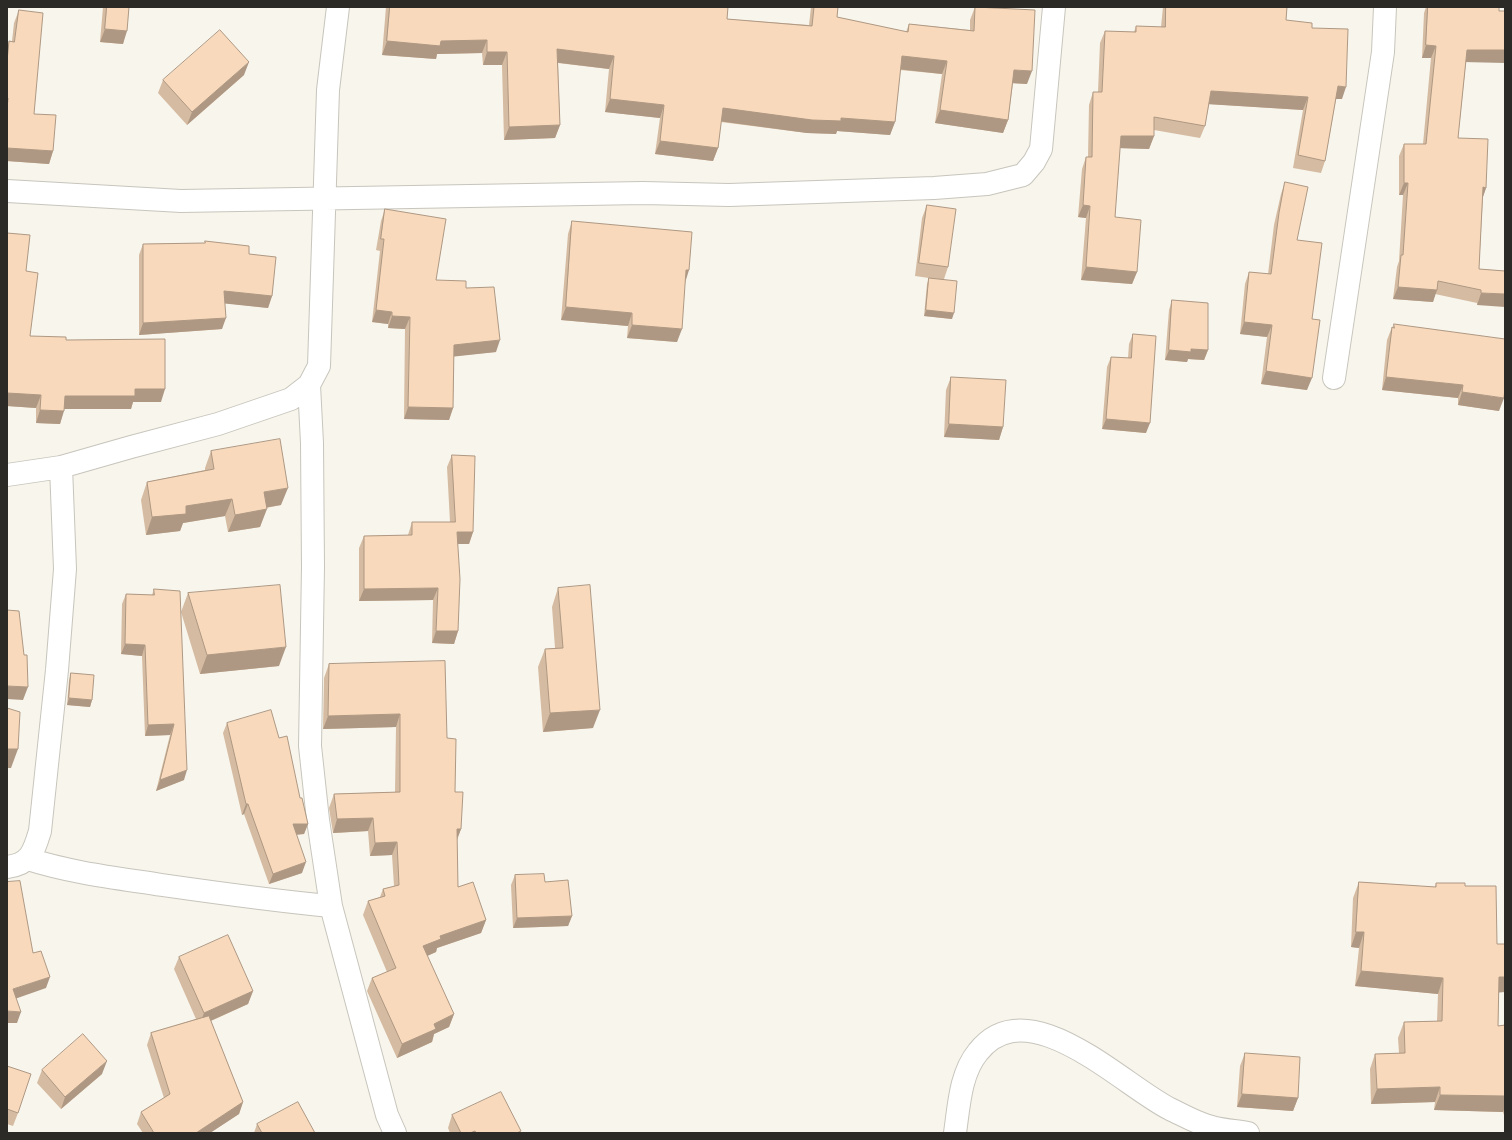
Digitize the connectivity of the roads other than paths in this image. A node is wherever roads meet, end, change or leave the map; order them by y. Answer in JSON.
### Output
{"nodes":[{"id":1,"x":338,"y":7,"type":"edge"},
{"id":2,"x":1054,"y":7,"type":"edge"},
{"id":3,"x":1384,"y":7,"type":"edge"},
{"id":4,"x":7,"y":191,"type":"edge"},
{"id":5,"x":325,"y":200,"type":"junction"},
{"id":6,"x":1334,"y":378,"type":"dead end"},
{"id":7,"x":309,"y":385,"type":"junction"},
{"id":8,"x":61,"y":467,"type":"junction"},
{"id":9,"x":7,"y":475,"type":"edge"},
{"id":10,"x":28,"y":858,"type":"junction"},
{"id":11,"x":7,"y":867,"type":"edge"},
{"id":12,"x":330,"y":906,"type":"junction"},
{"id":13,"x":395,"y":1133,"type":"edge"},
{"id":14,"x":955,"y":1133,"type":"edge"},
{"id":15,"x":1248,"y":1133,"type":"edge"}],
"edges":[{"from":1,"to":5,"type":"street"},
{"from":2,"to":5,"type":"street"},
{"from":3,"to":6,"type":"street"},
{"from":4,"to":5,"type":"street"},
{"from":5,"to":7,"type":"street"},
{"from":7,"to":8,"type":"street"},
{"from":7,"to":12,"type":"street"},
{"from":8,"to":9,"type":"street"},
{"from":8,"to":10,"type":"street"},
{"from":10,"to":11,"type":"street"},
{"from":10,"to":12,"type":"street"},
{"from":12,"to":13,"type":"street"},
{"from":14,"to":15,"type":"street"}]}
